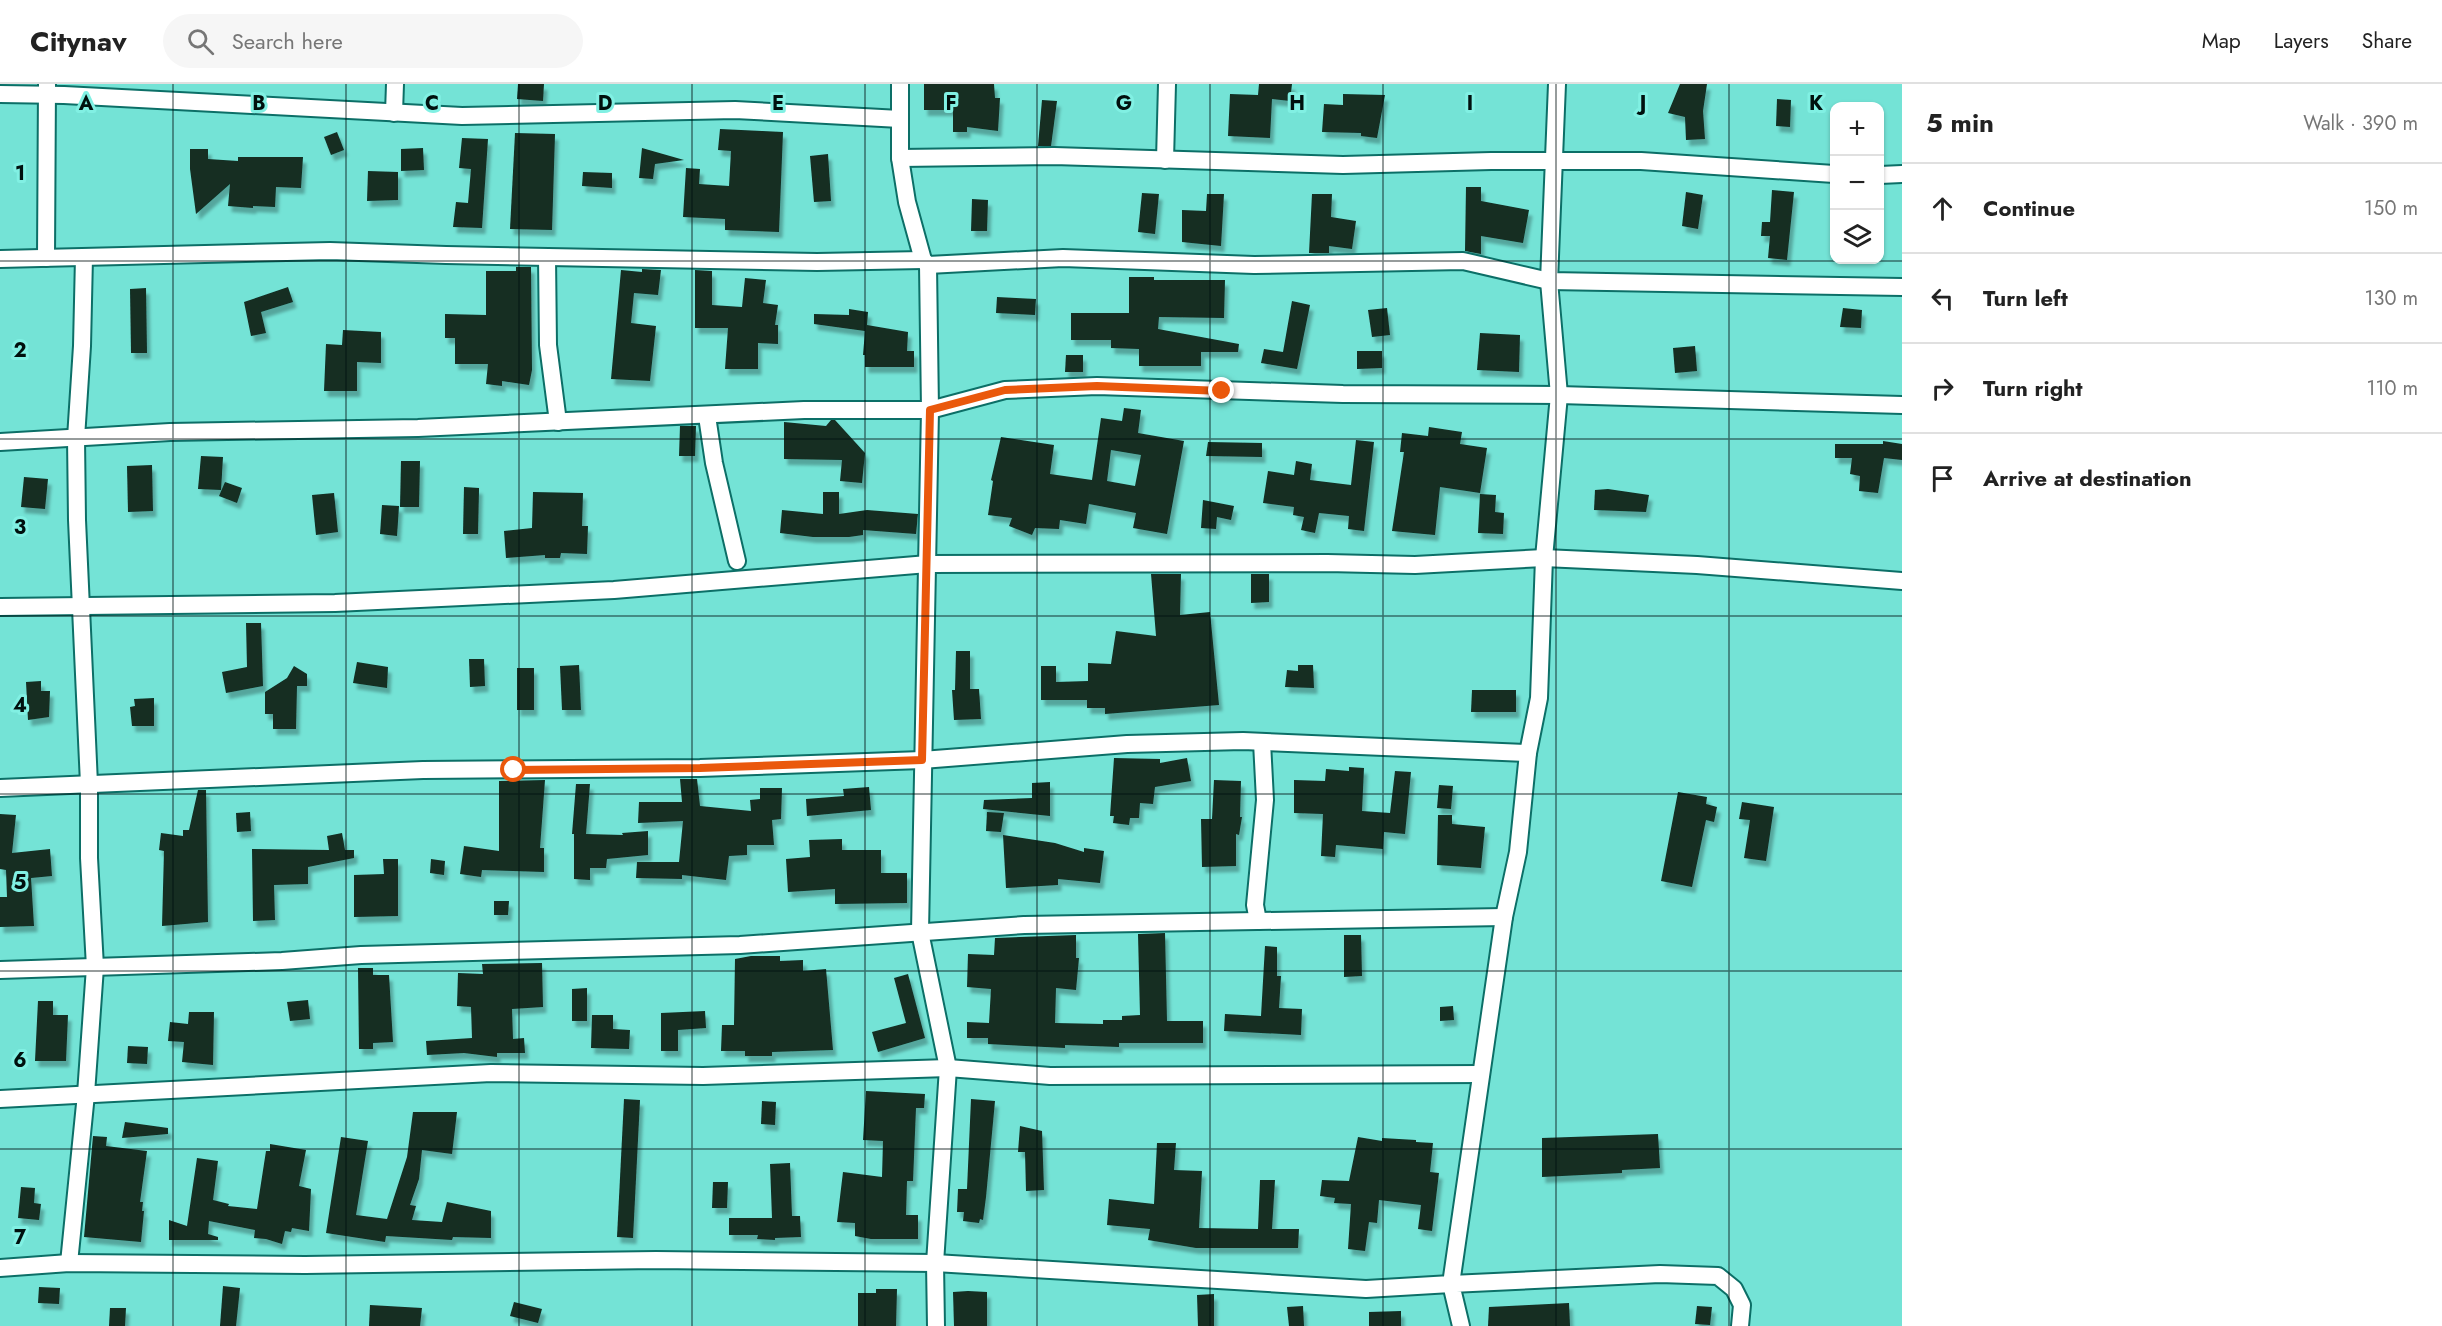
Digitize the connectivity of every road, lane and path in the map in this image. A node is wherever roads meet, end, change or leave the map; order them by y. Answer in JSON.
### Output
{"nodes":[{"id":1,"x":395,"y":84,"type":"edge"},
{"id":2,"x":900,"y":84,"type":"edge"},
{"id":3,"x":1167,"y":84,"type":"edge"},
{"id":4,"x":1557,"y":84,"type":"edge"},
{"id":5,"x":47,"y":89,"type":"edge"},
{"id":6,"x":0,"y":94,"type":"edge"},
{"id":7,"x":394,"y":113,"type":"junction"},
{"id":8,"x":900,"y":119,"type":"junction"},
{"id":9,"x":900,"y":158,"type":"junction"},
{"id":10,"x":1165,"y":160,"type":"junction"},
{"id":11,"x":1555,"y":161,"type":"junction"},
{"id":12,"x":1830,"y":174,"type":"edge"},
{"id":13,"x":1902,"y":174,"type":"edge"},
{"id":14,"x":1884,"y":175,"type":"edge"},
{"id":15,"x":84,"y":257,"type":"junction"},
{"id":16,"x":547,"y":257,"type":"junction"},
{"id":17,"x":46,"y":258,"type":"junction"},
{"id":18,"x":0,"y":259,"type":"edge"},
{"id":19,"x":926,"y":263,"type":"junction"},
{"id":20,"x":1549,"y":281,"type":"junction"},
{"id":21,"x":1902,"y":287,"type":"edge"},
{"id":22,"x":1559,"y":395,"type":"junction"},
{"id":23,"x":1902,"y":405,"type":"edge"},
{"id":24,"x":930,"y":410,"type":"junction"},
{"id":25,"x":707,"y":416,"type":"junction"},
{"id":26,"x":558,"y":422,"type":"junction"},
{"id":27,"x":76,"y":438,"type":"junction"},
{"id":28,"x":0,"y":442,"type":"edge"},
{"id":29,"x":1544,"y":558,"type":"junction"},
{"id":30,"x":738,"y":561,"type":"dead end"},
{"id":31,"x":928,"y":564,"type":"junction"},
{"id":32,"x":1902,"y":580,"type":"edge"},
{"id":33,"x":81,"y":606,"type":"junction"},
{"id":34,"x":0,"y":607,"type":"edge"},
{"id":35,"x":1262,"y":742,"type":"junction"},
{"id":36,"x":1528,"y":753,"type":"junction"},
{"id":37,"x":922,"y":760,"type":"junction"},
{"id":38,"x":89,"y":784,"type":"junction"},
{"id":39,"x":0,"y":788,"type":"edge"},
{"id":40,"x":1504,"y":917,"type":"junction"},
{"id":41,"x":1258,"y":921,"type":"junction"},
{"id":42,"x":920,"y":932,"type":"junction"},
{"id":43,"x":95,"y":967,"type":"junction"},
{"id":44,"x":0,"y":970,"type":"edge"},
{"id":45,"x":948,"y":1068,"type":"junction"},
{"id":46,"x":1481,"y":1074,"type":"junction"},
{"id":47,"x":86,"y":1094,"type":"junction"},
{"id":48,"x":0,"y":1099,"type":"edge"},
{"id":49,"x":69,"y":1263,"type":"junction"},
{"id":50,"x":935,"y":1263,"type":"junction"},
{"id":51,"x":0,"y":1268,"type":"edge"},
{"id":52,"x":1451,"y":1284,"type":"junction"},
{"id":53,"x":936,"y":1326,"type":"edge"},
{"id":54,"x":1461,"y":1326,"type":"edge"},
{"id":55,"x":1740,"y":1326,"type":"edge"}],
"edges":[{"from":1,"to":7,"type":"street"},
{"from":2,"to":8,"type":"street"},
{"from":3,"to":10,"type":"street"},
{"from":4,"to":11,"type":"street"},
{"from":5,"to":6,"type":"street"},
{"from":5,"to":7,"type":"street"},
{"from":5,"to":17,"type":"street"},
{"from":7,"to":8,"type":"street"},
{"from":8,"to":9,"type":"street"},
{"from":9,"to":10,"type":"street"},
{"from":9,"to":19,"type":"street"},
{"from":10,"to":11,"type":"street"},
{"from":11,"to":12,"type":"street"},
{"from":11,"to":20,"type":"street"},
{"from":13,"to":14,"type":"street"},
{"from":15,"to":16,"type":"street"},
{"from":15,"to":17,"type":"street"},
{"from":15,"to":27,"type":"street"},
{"from":16,"to":19,"type":"street"},
{"from":16,"to":26,"type":"street"},
{"from":17,"to":18,"type":"street"},
{"from":19,"to":20,"type":"street"},
{"from":19,"to":24,"type":"street"},
{"from":20,"to":21,"type":"street"},
{"from":20,"to":22,"type":"street"},
{"from":22,"to":23,"type":"street"},
{"from":22,"to":24,"type":"street"},
{"from":22,"to":29,"type":"street"},
{"from":24,"to":25,"type":"street"},
{"from":24,"to":31,"type":"street"},
{"from":25,"to":26,"type":"street"},
{"from":25,"to":30,"type":"street"},
{"from":26,"to":27,"type":"street"},
{"from":27,"to":28,"type":"street"},
{"from":27,"to":33,"type":"street"},
{"from":29,"to":31,"type":"street"},
{"from":29,"to":32,"type":"street"},
{"from":29,"to":36,"type":"street"},
{"from":31,"to":33,"type":"street"},
{"from":31,"to":37,"type":"street"},
{"from":33,"to":34,"type":"street"},
{"from":33,"to":38,"type":"street"},
{"from":35,"to":36,"type":"street"},
{"from":35,"to":37,"type":"street"},
{"from":35,"to":41,"type":"street"},
{"from":36,"to":40,"type":"street"},
{"from":37,"to":38,"type":"street"},
{"from":37,"to":42,"type":"street"},
{"from":38,"to":39,"type":"street"},
{"from":38,"to":43,"type":"street"},
{"from":40,"to":41,"type":"street"},
{"from":40,"to":46,"type":"street"},
{"from":41,"to":42,"type":"street"},
{"from":42,"to":43,"type":"street"},
{"from":42,"to":45,"type":"street"},
{"from":43,"to":44,"type":"street"},
{"from":43,"to":47,"type":"street"},
{"from":45,"to":46,"type":"street"},
{"from":45,"to":47,"type":"street"},
{"from":45,"to":50,"type":"street"},
{"from":46,"to":52,"type":"street"},
{"from":47,"to":48,"type":"street"},
{"from":47,"to":49,"type":"street"},
{"from":49,"to":50,"type":"street"},
{"from":49,"to":51,"type":"street"},
{"from":50,"to":52,"type":"street"},
{"from":50,"to":53,"type":"street"},
{"from":52,"to":54,"type":"street"},
{"from":52,"to":55,"type":"street"}]}
